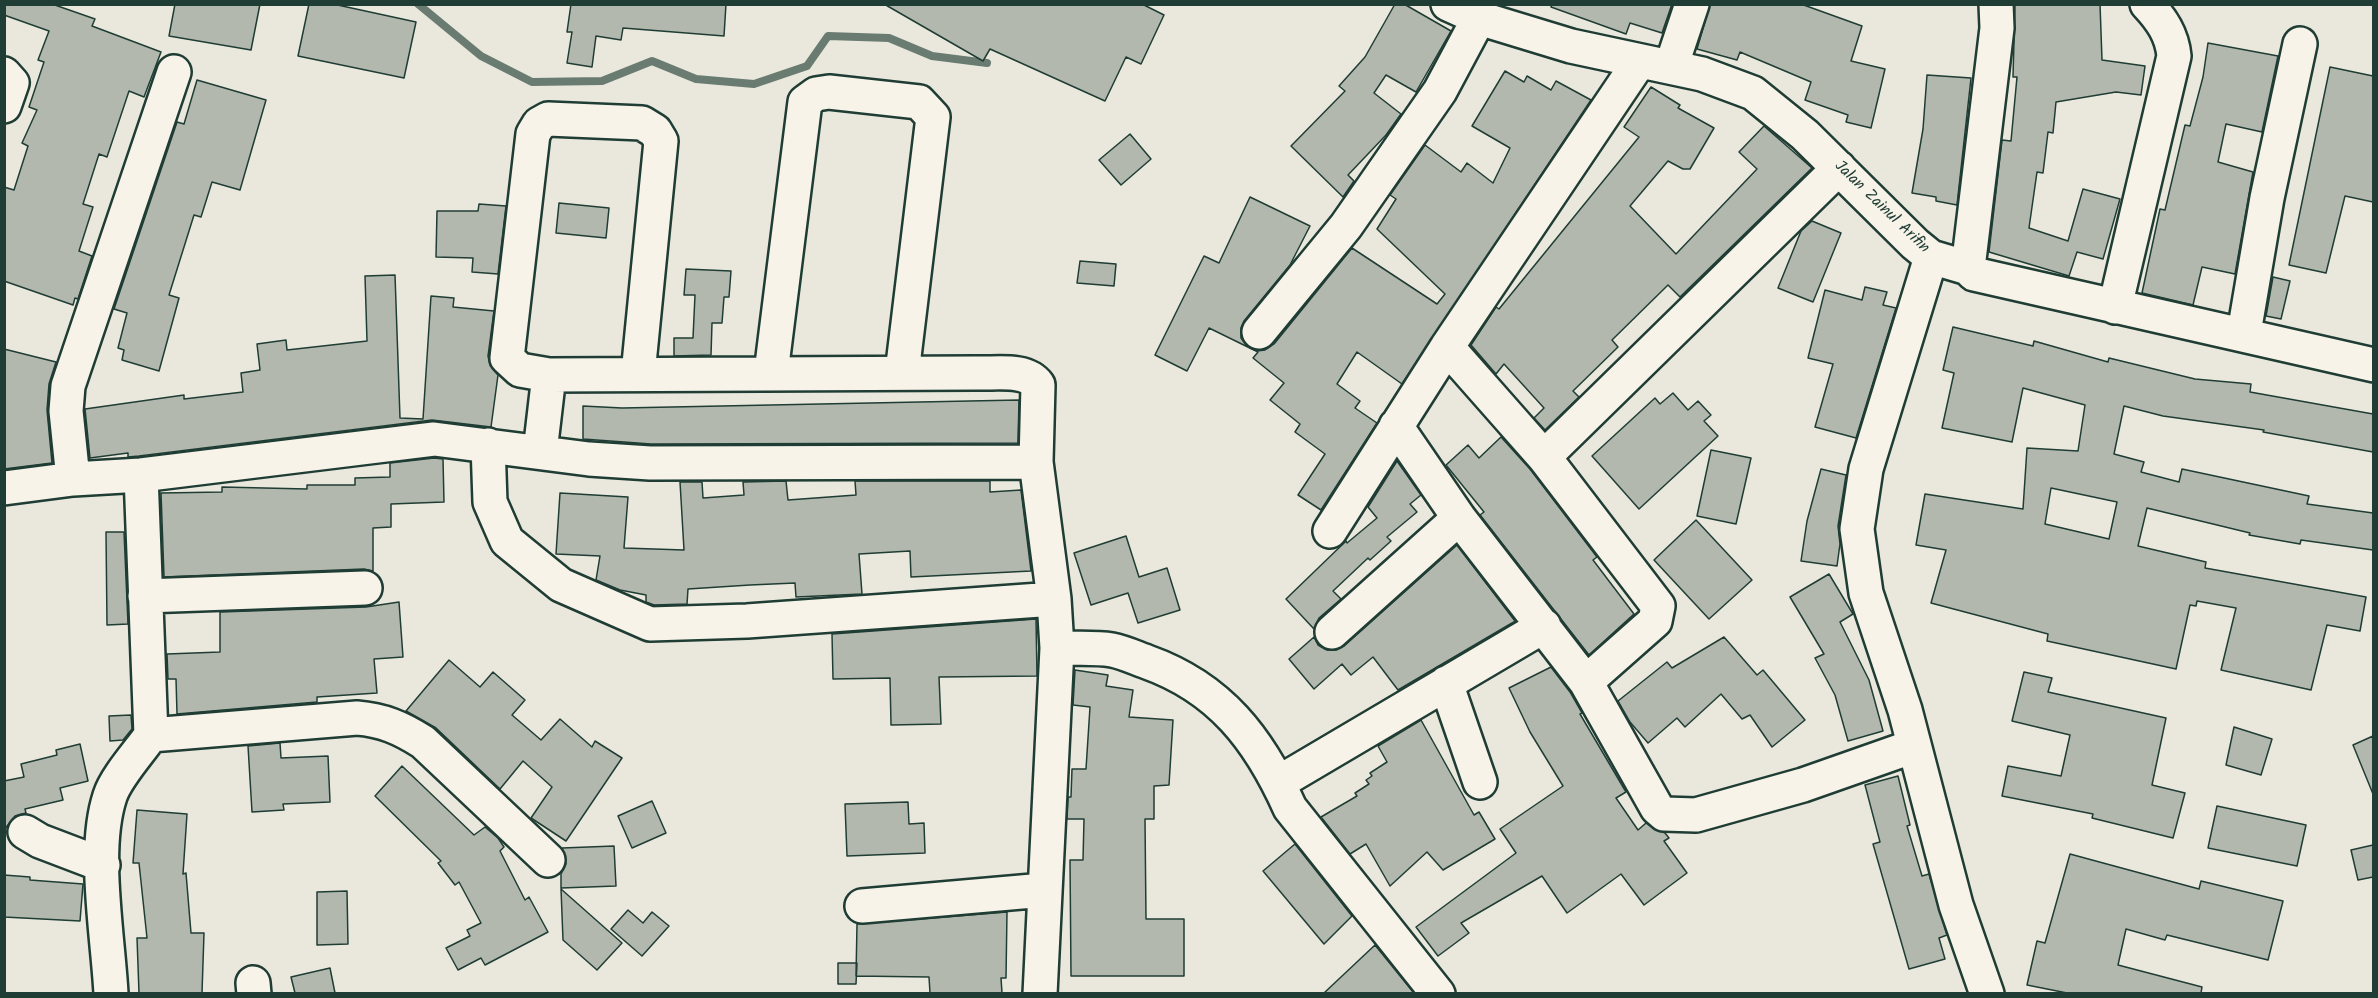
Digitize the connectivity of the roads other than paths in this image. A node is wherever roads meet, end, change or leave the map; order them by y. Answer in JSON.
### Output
{"nodes":[{"id":1,"x":1448,"y":4,"type":"edge"},
{"id":2,"x":1692,"y":4,"type":"edge"},
{"id":3,"x":1996,"y":4,"type":"edge"},
{"id":4,"x":2147,"y":4,"type":"edge"},
{"id":5,"x":1500,"y":17,"type":"edge"},
{"id":6,"x":2300,"y":44,"type":"dead end"},
{"id":7,"x":1639,"y":62,"type":"junction"},
{"id":8,"x":1671,"y":67,"type":"junction"},
{"id":9,"x":174,"y":72,"type":"dead end"},
{"id":10,"x":4,"y":74,"type":"edge"},
{"id":11,"x":4,"y":106,"type":"edge"},
{"id":12,"x":1839,"y":168,"type":"junction"},
{"id":13,"x":1931,"y":257,"type":"junction"},
{"id":14,"x":1968,"y":268,"type":"junction"},
{"id":15,"x":2115,"y":307,"type":"junction"},
{"id":16,"x":1259,"y":332,"type":"dead end"},
{"id":17,"x":2244,"y":333,"type":"junction"},
{"id":18,"x":1447,"y":347,"type":"junction"},
{"id":19,"x":2373,"y":364,"type":"edge"},
{"id":20,"x":902,"y":373,"type":"junction"},
{"id":21,"x":638,"y":374,"type":"junction"},
{"id":22,"x":771,"y":374,"type":"junction"},
{"id":23,"x":549,"y":375,"type":"junction"},
{"id":24,"x":1396,"y":426,"type":"junction"},
{"id":25,"x":488,"y":445,"type":"junction"},
{"id":26,"x":540,"y":452,"type":"junction"},
{"id":27,"x":1544,"y":457,"type":"junction"},
{"id":28,"x":1036,"y":462,"type":"junction"},
{"id":29,"x":141,"y":475,"type":"junction"},
{"id":30,"x":73,"y":479,"type":"junction"},
{"id":31,"x":4,"y":488,"type":"edge"},
{"id":32,"x":1459,"y":518,"type":"junction"},
{"id":33,"x":1330,"y":531,"type":"dead end"},
{"id":34,"x":365,"y":588,"type":"dead end"},
{"id":35,"x":145,"y":596,"type":"junction"},
{"id":36,"x":1054,"y":599,"type":"junction"},
{"id":37,"x":1544,"y":626,"type":"junction"},
{"id":38,"x":1332,"y":632,"type":"dead end"},
{"id":39,"x":1057,"y":648,"type":"junction"},
{"id":40,"x":1586,"y":682,"type":"junction"},
{"id":41,"x":1446,"y":683,"type":"junction"},
{"id":42,"x":151,"y":735,"type":"junction"},
{"id":43,"x":1914,"y":746,"type":"junction"},
{"id":44,"x":1480,"y":782,"type":"dead end"},
{"id":45,"x":1278,"y":783,"type":"junction"},
{"id":46,"x":25,"y":832,"type":"dead end"},
{"id":47,"x":548,"y":860,"type":"dead end"},
{"id":48,"x":103,"y":865,"type":"junction"},
{"id":49,"x":1044,"y":890,"type":"junction"},
{"id":50,"x":862,"y":906,"type":"dead end"},
{"id":51,"x":111,"y":993,"type":"edge"},
{"id":52,"x":1040,"y":993,"type":"edge"},
{"id":53,"x":1438,"y":993,"type":"edge"},
{"id":54,"x":1987,"y":993,"type":"edge"}],
"edges":[{"from":1,"to":5,"type":"street","name":"Jalan Zainul Arifin"},
{"from":2,"to":8,"type":"street"},
{"from":3,"to":14,"type":"street"},
{"from":4,"to":15,"type":"street"},
{"from":5,"to":7,"type":"street","name":"Jalan Zainul Arifin"},
{"from":5,"to":16,"type":"street"},
{"from":6,"to":17,"type":"street"},
{"from":7,"to":8,"type":"street","name":"Jalan Zainul Arifin"},
{"from":7,"to":18,"type":"street"},
{"from":8,"to":12,"type":"street","name":"Jalan Zainul Arifin"},
{"from":9,"to":30,"type":"street"},
{"from":10,"to":11,"type":"street"},
{"from":12,"to":13,"type":"street","name":"Jalan Zainul Arifin"},
{"from":12,"to":27,"type":"street"},
{"from":13,"to":14,"type":"street","name":"Jalan Zainul Arifin"},
{"from":13,"to":43,"type":"street"},
{"from":14,"to":15,"type":"street","name":"Jalan Zainul Arifin"},
{"from":15,"to":17,"type":"street","name":"Jalan Zainul Arifin"},
{"from":17,"to":19,"type":"street","name":"Jalan Zainul Arifin"},
{"from":18,"to":24,"type":"street"},
{"from":18,"to":27,"type":"street"},
{"from":20,"to":22,"type":"street"},
{"from":20,"to":22,"type":"street"},
{"from":20,"to":28,"type":"street"},
{"from":21,"to":22,"type":"street"},
{"from":21,"to":23,"type":"street"},
{"from":21,"to":23,"type":"street"},
{"from":23,"to":26,"type":"street"},
{"from":24,"to":32,"type":"street"},
{"from":24,"to":33,"type":"street"},
{"from":25,"to":26,"type":"street"},
{"from":25,"to":29,"type":"street"},
{"from":25,"to":36,"type":"street"},
{"from":26,"to":28,"type":"street"},
{"from":27,"to":40,"type":"street"},
{"from":28,"to":36,"type":"street"},
{"from":29,"to":30,"type":"street"},
{"from":29,"to":35,"type":"street"},
{"from":30,"to":31,"type":"street"},
{"from":32,"to":37,"type":"street"},
{"from":32,"to":38,"type":"street"},
{"from":34,"to":35,"type":"street"},
{"from":35,"to":42,"type":"street"},
{"from":36,"to":39,"type":"street"},
{"from":37,"to":40,"type":"street"},
{"from":37,"to":41,"type":"street"},
{"from":39,"to":45,"type":"street"},
{"from":39,"to":49,"type":"street"},
{"from":40,"to":43,"type":"street"},
{"from":41,"to":44,"type":"street"},
{"from":41,"to":45,"type":"street"},
{"from":42,"to":47,"type":"street"},
{"from":42,"to":48,"type":"street"},
{"from":43,"to":54,"type":"street"},
{"from":45,"to":53,"type":"street"},
{"from":46,"to":48,"type":"street"},
{"from":48,"to":51,"type":"street"},
{"from":49,"to":50,"type":"street"},
{"from":49,"to":52,"type":"street"}]}
